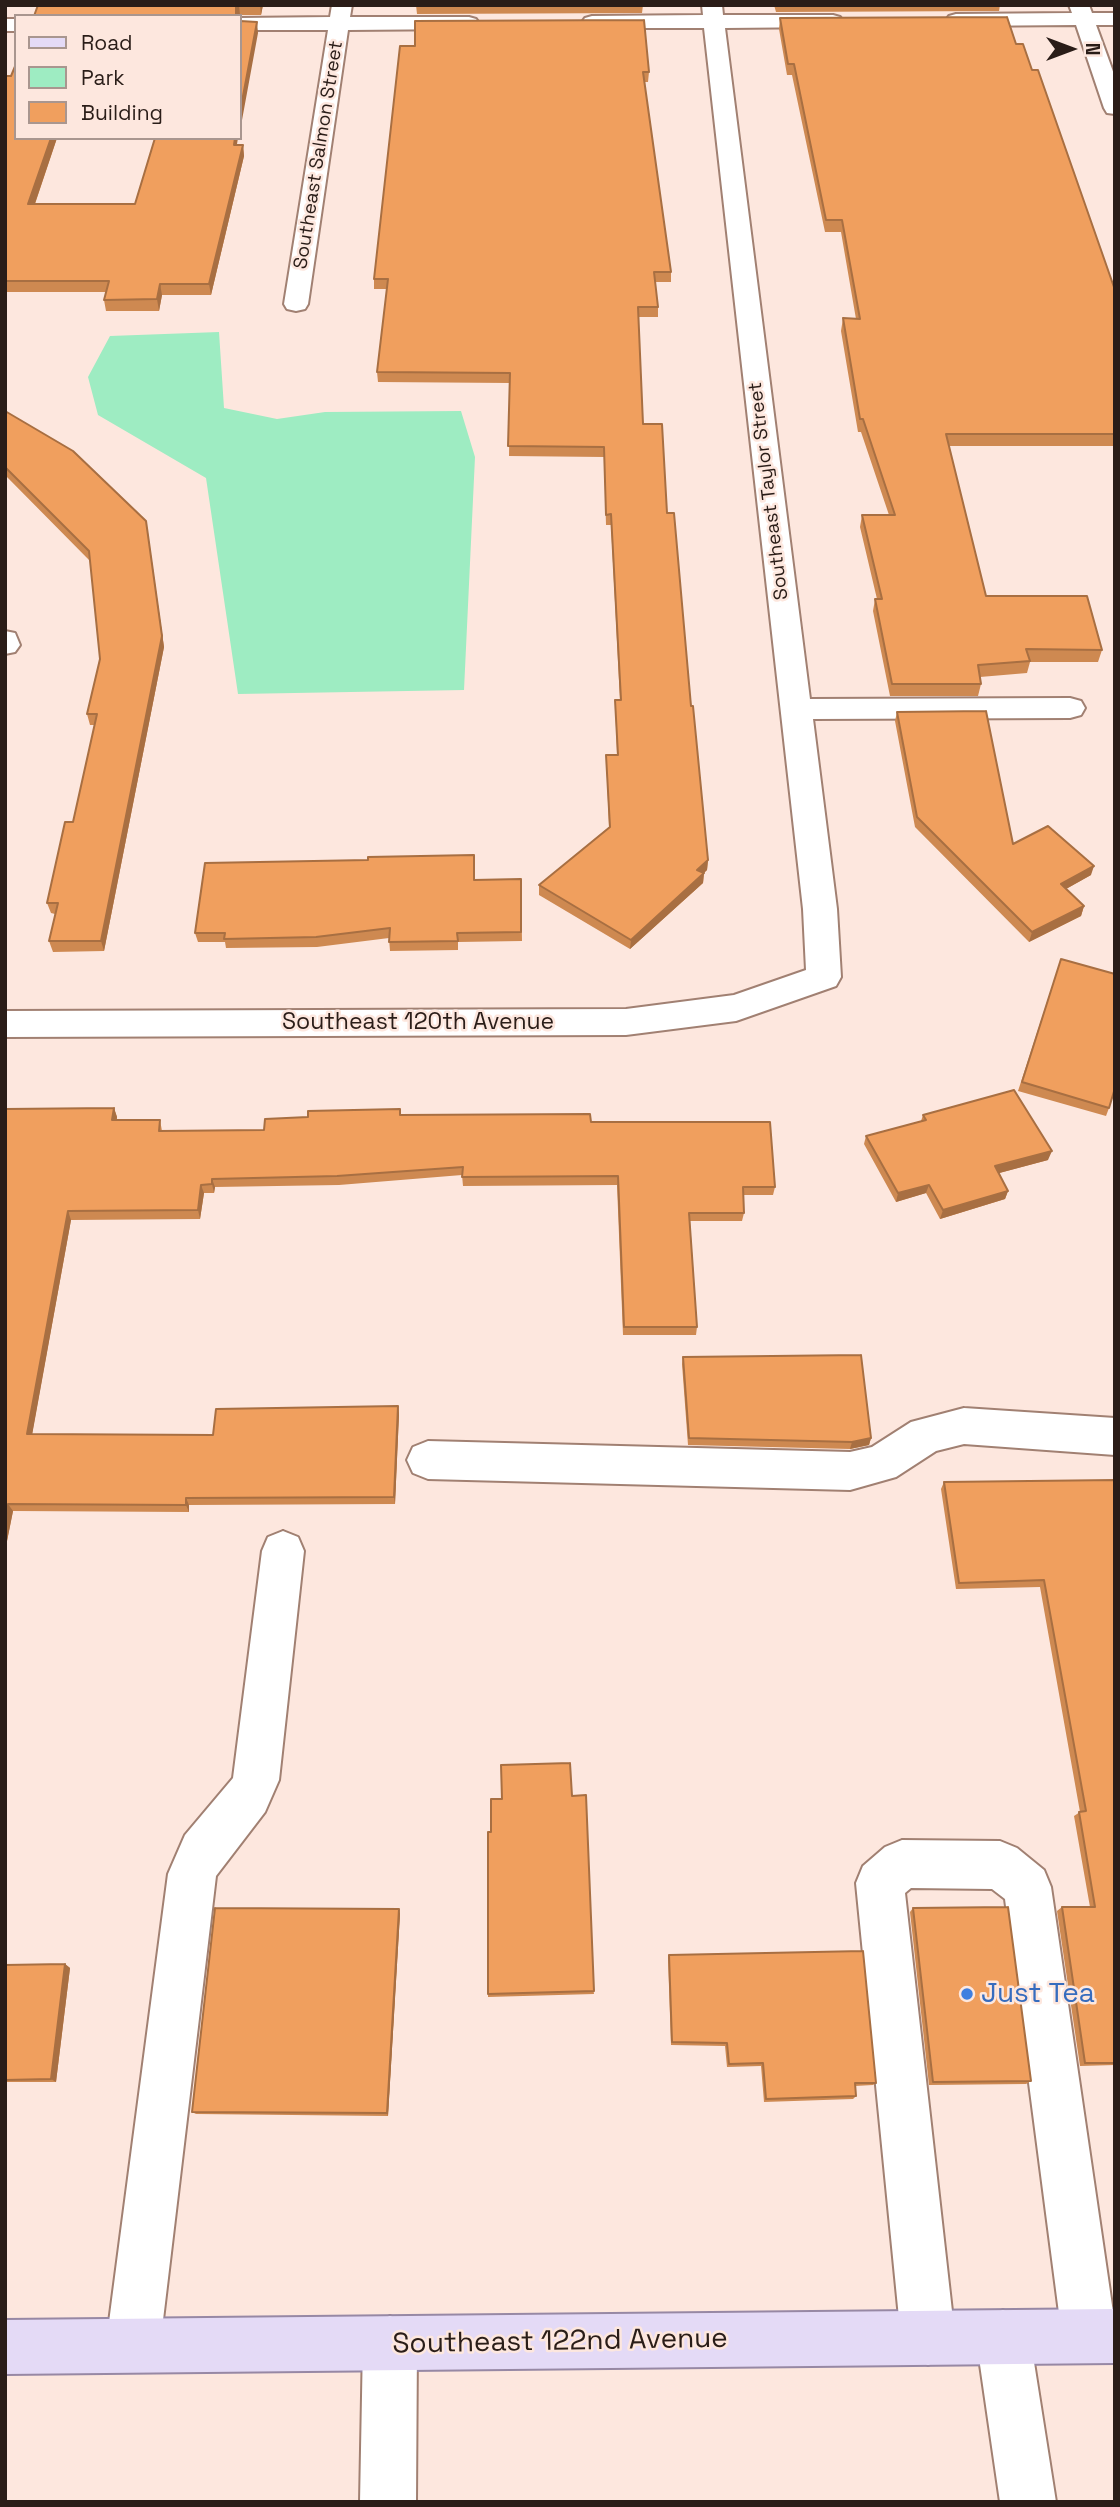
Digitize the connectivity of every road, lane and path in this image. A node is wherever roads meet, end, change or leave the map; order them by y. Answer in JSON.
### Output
{"nodes":[{"id":1,"x":1082,"y":12,"type":"edge"},
{"id":2,"x":341,"y":14,"type":"edge"},
{"id":3,"x":713,"y":14,"type":"edge"},
{"id":4,"x":1115,"y":19,"type":"edge"},
{"id":5,"x":934,"y":20,"type":"edge"},
{"id":6,"x":853,"y":21,"type":"edge"},
{"id":7,"x":574,"y":22,"type":"edge"},
{"id":8,"x":490,"y":23,"type":"edge"},
{"id":9,"x":242,"y":24,"type":"edge"},
{"id":10,"x":1115,"y":108,"type":"edge"},
{"id":11,"x":296,"y":304,"type":"dead end"},
{"id":12,"x":1070,"y":708,"type":"dead end"},
{"id":13,"x":796,"y":709,"type":"junction"},
{"id":14,"x":824,"y":977,"type":"joint"},
{"id":15,"x":5,"y":1024,"type":"edge"},
{"id":16,"x":1115,"y":1437,"type":"edge"},
{"id":17,"x":428,"y":1460,"type":"dead end"},
{"id":18,"x":284,"y":1550,"type":"dead end"},
{"id":19,"x":1102,"y":2336,"type":"edge"},
{"id":20,"x":1003,"y":2337,"type":"junction"},
{"id":21,"x":928,"y":2338,"type":"junction"},
{"id":22,"x":390,"y":2343,"type":"junction"},
{"id":23,"x":133,"y":2346,"type":"junction"},
{"id":24,"x":5,"y":2347,"type":"edge"},
{"id":25,"x":388,"y":2502,"type":"edge"},
{"id":26,"x":1028,"y":2502,"type":"edge"}],
"edges":[{"from":1,"to":4,"type":"street"},
{"from":1,"to":5,"type":"street"},
{"from":1,"to":10,"type":"street"},
{"from":2,"to":8,"type":"street"},
{"from":2,"to":9,"type":"street"},
{"from":2,"to":11,"type":"street","name":"Southeast Salmon Street"},
{"from":3,"to":6,"type":"street"},
{"from":3,"to":7,"type":"street"},
{"from":3,"to":13,"type":"street","name":"Southeast Taylor Street"},
{"from":12,"to":13,"type":"street"},
{"from":13,"to":14,"type":"street","name":"Southeast Taylor Street"},
{"from":14,"to":15,"type":"street","name":"Southeast 120th Avenue"},
{"from":16,"to":17,"type":"street"},
{"from":18,"to":23,"type":"street"},
{"from":19,"to":20,"type":"main road","name":"Southeast 122nd Avenue"},
{"from":19,"to":21,"type":"street"},
{"from":20,"to":21,"type":"main road","name":"Southeast 122nd Avenue"},
{"from":20,"to":26,"type":"street"},
{"from":21,"to":22,"type":"main road","name":"Southeast 122nd Avenue"},
{"from":22,"to":23,"type":"main road","name":"Southeast 122nd Avenue"},
{"from":22,"to":25,"type":"street"},
{"from":23,"to":24,"type":"main road","name":"Southeast 122nd Avenue"}]}
